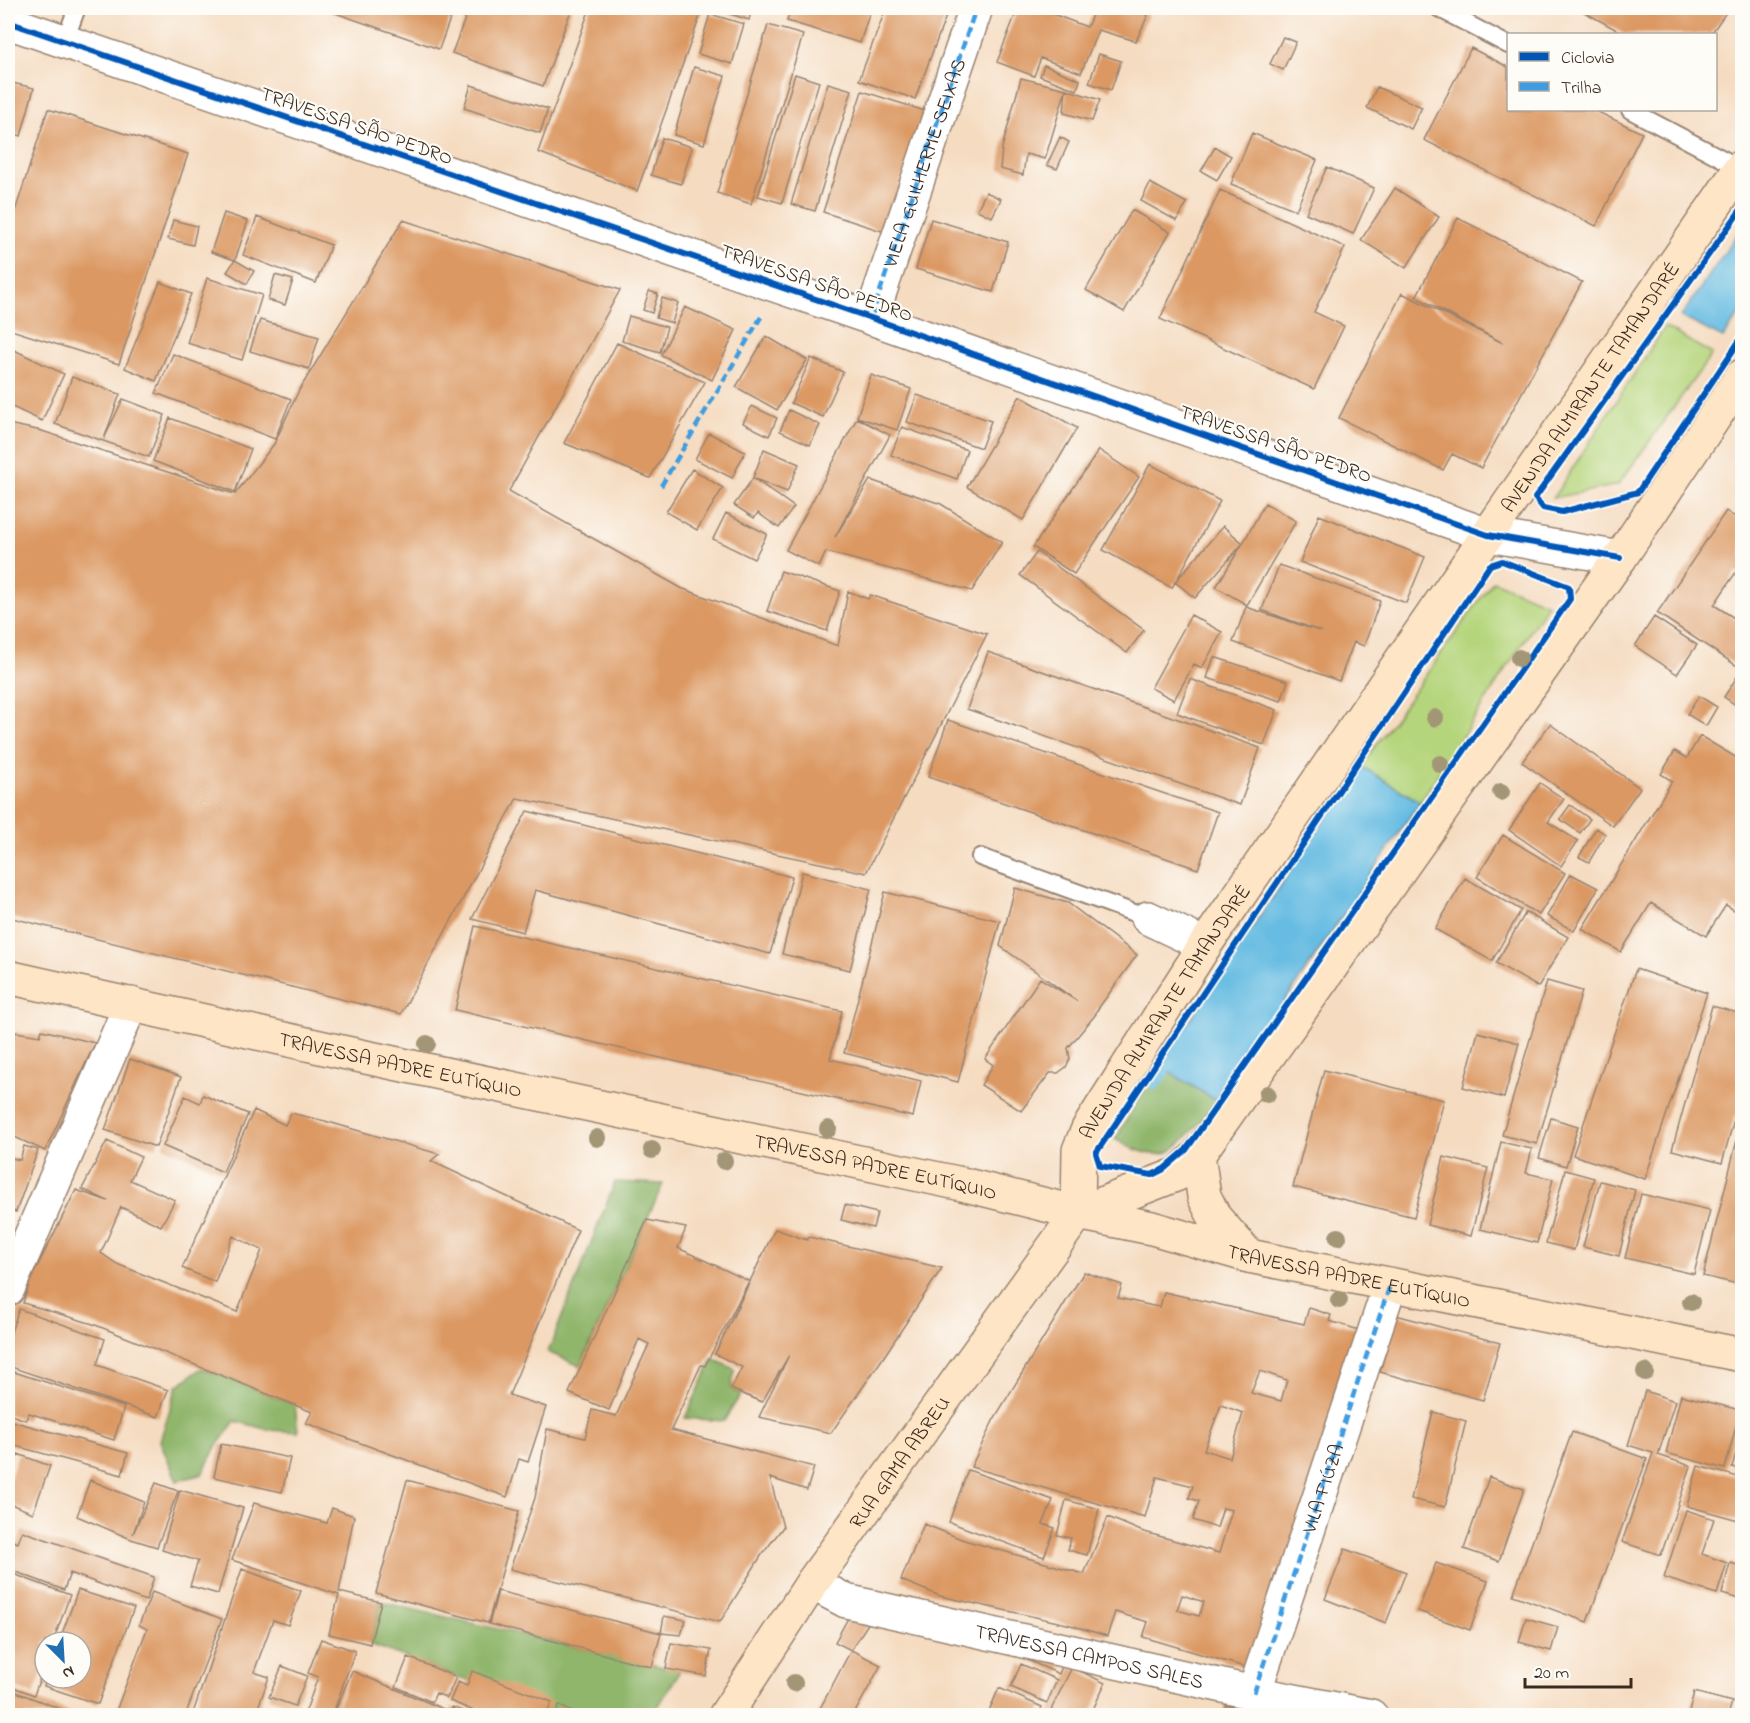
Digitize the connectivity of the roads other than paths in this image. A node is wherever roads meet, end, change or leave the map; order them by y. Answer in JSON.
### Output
{"nodes":[{"id":1,"x":77,"y":8,"type":"edge"},
{"id":2,"x":976,"y":8,"type":"edge"},
{"id":3,"x":1438,"y":8,"type":"edge"},
{"id":4,"x":8,"y":22,"type":"edge"},
{"id":5,"x":65,"y":40,"type":"junction"},
{"id":6,"x":1507,"y":44,"type":"edge"},
{"id":7,"x":1632,"y":111,"type":"edge"},
{"id":8,"x":1742,"y":167,"type":"edge"},
{"id":9,"x":871,"y":318,"type":"junction"},
{"id":10,"x":1739,"y":388,"type":"edge"},
{"id":11,"x":1488,"y":535,"type":"junction"},
{"id":12,"x":1620,"y":558,"type":"junction"},
{"id":13,"x":980,"y":857,"type":"dead end"},
{"id":14,"x":1148,"y":918,"type":"joint"},
{"id":15,"x":1205,"y":945,"type":"junction"},
{"id":16,"x":8,"y":977,"type":"edge"},
{"id":17,"x":131,"y":1004,"type":"junction"},
{"id":18,"x":1198,"y":1155,"type":"junction"},
{"id":19,"x":1078,"y":1213,"type":"junction"},
{"id":20,"x":1249,"y":1256,"type":"junction"},
{"id":21,"x":1390,"y":1285,"type":"junction"},
{"id":22,"x":8,"y":1289,"type":"edge"},
{"id":23,"x":1743,"y":1355,"type":"edge"},
{"id":24,"x":812,"y":1583,"type":"junction"},
{"id":25,"x":1254,"y":1693,"type":"junction"},
{"id":26,"x":725,"y":1716,"type":"edge"},
{"id":27,"x":1371,"y":1716,"type":"edge"}],
"edges":[{"from":1,"to":5,"type":"lane"},
{"from":2,"to":9,"type":"street","name":"VIELA GUILHERME SEIXAS"},
{"from":3,"to":6,"type":"lane"},
{"from":4,"to":5,"type":"street","name":"TRAVESSA SÃO PEDRO"},
{"from":5,"to":9,"type":"street","name":"TRAVESSA SÃO PEDRO"},
{"from":7,"to":8,"type":"lane"},
{"from":8,"to":11,"type":"main road","name":"AVENIDA ALMIRANTE TAMANDARÉ"},
{"from":9,"to":11,"type":"street","name":"TRAVESSA SÃO PEDRO"},
{"from":10,"to":12,"type":"main road"},
{"from":11,"to":12,"type":"street","name":"TRAVESSA SÃO PEDRO"},
{"from":11,"to":15,"type":"main road","name":"AVENIDA ALMIRANTE TAMANDARÉ"},
{"from":12,"to":18,"type":"main road"},
{"from":13,"to":14,"type":"lane"},
{"from":14,"to":15,"type":"street"},
{"from":15,"to":19,"type":"main road","name":"AVENIDA ALMIRANTE TAMANDARÉ"},
{"from":16,"to":17,"type":"main road","name":"TRAVESSA PADRE EUTÍQUIO"},
{"from":17,"to":19,"type":"main road","name":"TRAVESSA PADRE EUTÍQUIO"},
{"from":17,"to":22,"type":"street"},
{"from":18,"to":19,"type":"main road"},
{"from":18,"to":20,"type":"main road"},
{"from":19,"to":20,"type":"main road","name":"TRAVESSA PADRE EUTÍQUIO"},
{"from":19,"to":24,"type":"main road","name":"RUA GAMA ABREU"},
{"from":20,"to":21,"type":"main road","name":"TRAVESSA PADRE EUTÍQUIO"},
{"from":21,"to":23,"type":"main road","name":"TRAVESSA PADRE EUTÍQUIO"},
{"from":21,"to":25,"type":"street","name":"VILA FIÚZA"},
{"from":24,"to":25,"type":"street","name":"TRAVESSA CAMPOS SALES"},
{"from":24,"to":26,"type":"main road","name":"RUA GAMA ABREU"},
{"from":25,"to":27,"type":"street","name":"TRAVESSA CAMPOS SALES"}]}
